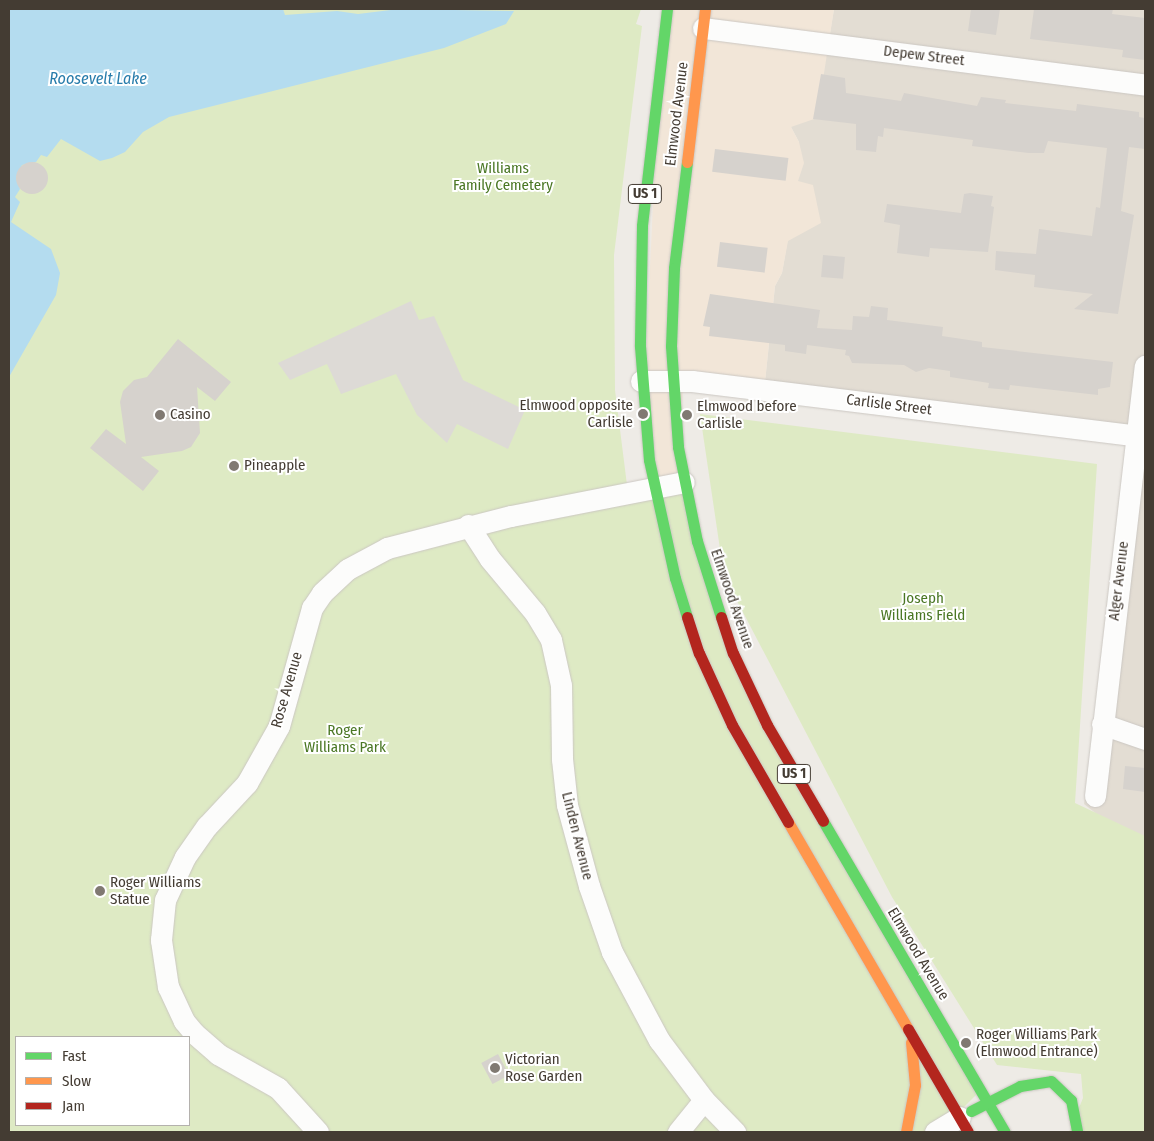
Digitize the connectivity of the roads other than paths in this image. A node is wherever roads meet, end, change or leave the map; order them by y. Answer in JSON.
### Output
{"nodes":[{"id":1,"x":667,"y":9,"type":"edge"},
{"id":2,"x":704,"y":18,"type":"edge"},
{"id":3,"x":1145,"y":85,"type":"edge"},
{"id":4,"x":1145,"y":366,"type":"edge"},
{"id":5,"x":671,"y":380,"type":"junction"},
{"id":6,"x":641,"y":381,"type":"junction"},
{"id":7,"x":1136,"y":436,"type":"junction"},
{"id":8,"x":684,"y":482,"type":"junction"},
{"id":9,"x":654,"y":488,"type":"junction"},
{"id":10,"x":468,"y":525,"type":"junction"},
{"id":11,"x":1102,"y":724,"type":"junction"},
{"id":12,"x":1145,"y":739,"type":"edge"},
{"id":13,"x":1095,"y":796,"type":"dead end"},
{"id":14,"x":906,"y":1026,"type":"junction"},
{"id":15,"x":704,"y":1100,"type":"junction"},
{"id":16,"x":988,"y":1102,"type":"junction"},
{"id":17,"x":964,"y":1125,"type":"edge"},
{"id":18,"x":318,"y":1132,"type":"edge"},
{"id":19,"x":678,"y":1132,"type":"edge"},
{"id":20,"x":736,"y":1132,"type":"edge"},
{"id":21,"x":906,"y":1132,"type":"edge"},
{"id":22,"x":935,"y":1132,"type":"edge"},
{"id":23,"x":1005,"y":1132,"type":"edge"},
{"id":24,"x":1077,"y":1132,"type":"edge"}],
"edges":[{"from":1,"to":6,"type":"main road","name":"Elmwood Avenue","number":"US 1"},
{"from":2,"to":3,"type":"street","name":"Depew Street"},
{"from":2,"to":5,"type":"main road","name":"Elmwood Avenue","number":"US 1"},
{"from":4,"to":7,"type":"street","name":"Alger Avenue"},
{"from":5,"to":6,"type":"street","name":"Carlisle Street"},
{"from":5,"to":7,"type":"street","name":"Carlisle Street"},
{"from":5,"to":8,"type":"main road","name":"Elmwood Avenue","number":"US 1"},
{"from":6,"to":9,"type":"main road","name":"Elmwood Avenue","number":"US 1"},
{"from":7,"to":11,"type":"street","name":"Alger Avenue"},
{"from":8,"to":9,"type":"street","name":"Rose Avenue"},
{"from":8,"to":16,"type":"main road","name":"Elmwood Avenue","number":"US 1"},
{"from":9,"to":10,"type":"street","name":"Rose Avenue"},
{"from":9,"to":14,"type":"main road","name":"Elmwood Avenue","number":"US 1"},
{"from":10,"to":15,"type":"street","name":"Linden Avenue"},
{"from":10,"to":18,"type":"street","name":"Rose Avenue"},
{"from":11,"to":12,"type":"street"},
{"from":11,"to":13,"type":"street","name":"Alger Avenue"},
{"from":14,"to":17,"type":"main road","name":"Elmwood Avenue","number":"US 1"},
{"from":14,"to":21,"type":"main road"},
{"from":15,"to":19,"type":"street"},
{"from":15,"to":20,"type":"street","name":"Linden Avenue"},
{"from":16,"to":17,"type":"main road"},
{"from":16,"to":23,"type":"main road","name":"Elmwood Avenue","number":"US 1"},
{"from":16,"to":24,"type":"main road"},
{"from":17,"to":22,"type":"street"}]}
